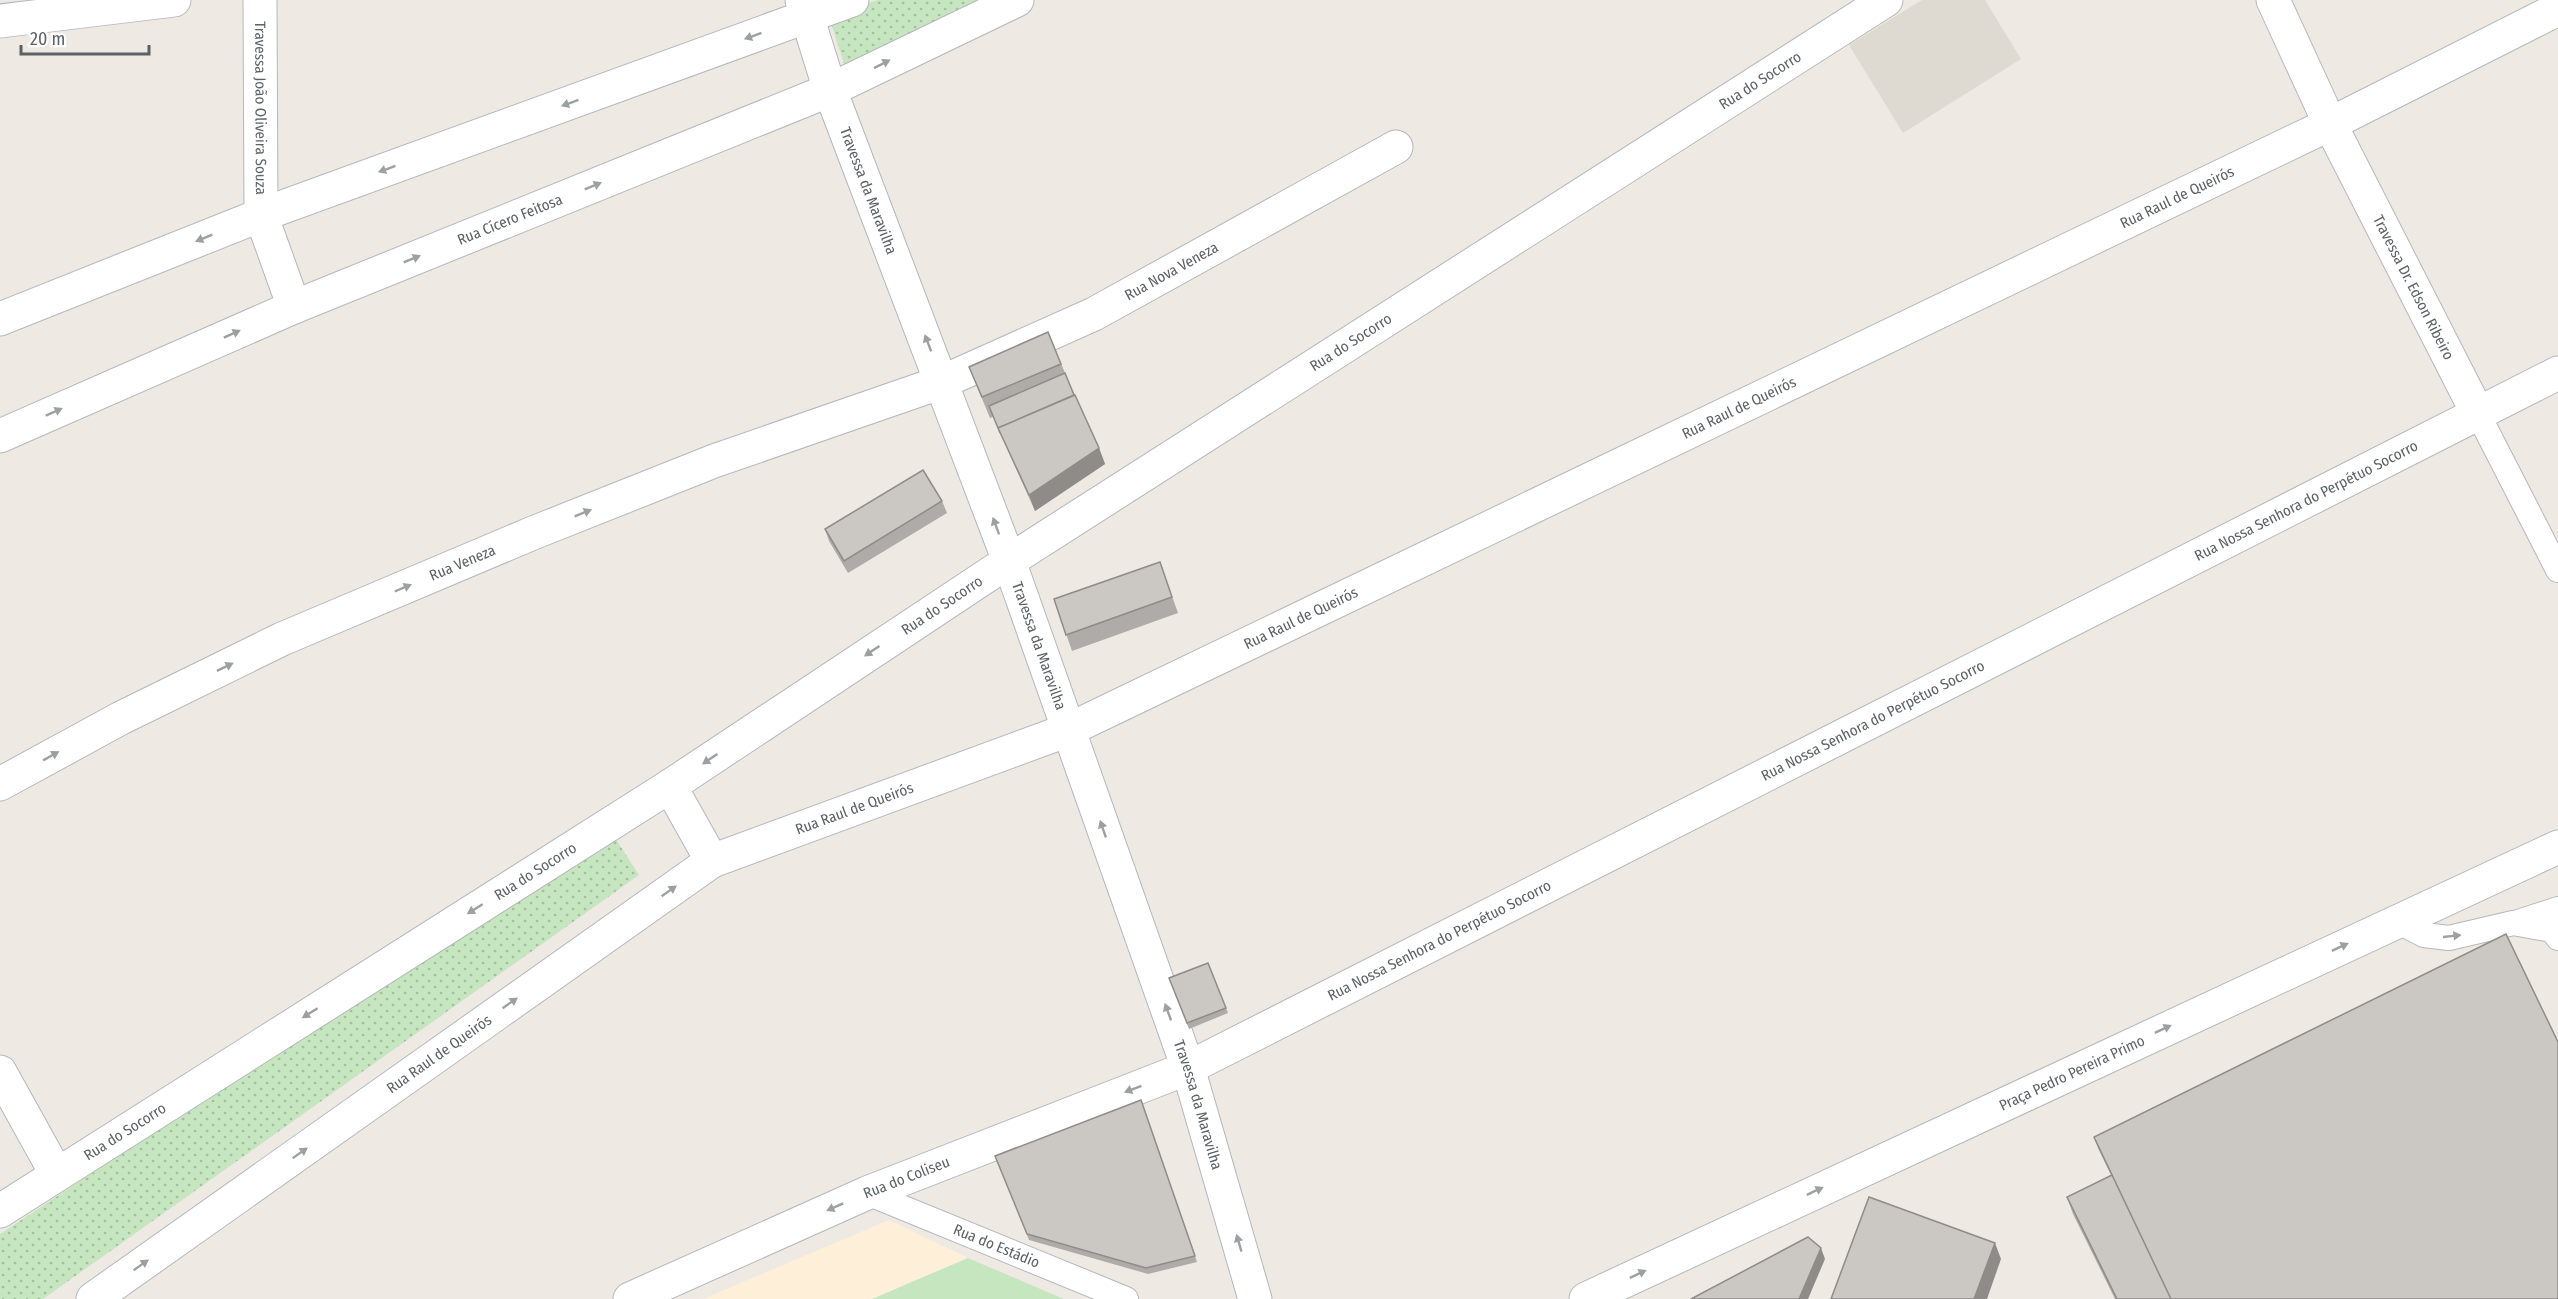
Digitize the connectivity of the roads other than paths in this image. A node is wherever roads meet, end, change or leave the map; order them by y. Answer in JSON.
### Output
{"nodes":[{"id":1,"x":174,"y":0,"type":"edge"},
{"id":2,"x":260,"y":0,"type":"edge"},
{"id":3,"x":852,"y":0,"type":"edge"},
{"id":4,"x":1017,"y":0,"type":"edge"},
{"id":5,"x":1886,"y":0,"type":"edge"},
{"id":6,"x":2273,"y":0,"type":"edge"},
{"id":7,"x":805,"y":8,"type":"edge"},
{"id":8,"x":2558,"y":9,"type":"edge"},
{"id":9,"x":0,"y":21,"type":"edge"},
{"id":10,"x":830,"y":90,"type":"junction"},
{"id":11,"x":2330,"y":124,"type":"junction"},
{"id":12,"x":1395,"y":147,"type":"dead end"},
{"id":13,"x":261,"y":215,"type":"junction"},
{"id":14,"x":294,"y":307,"type":"junction"},
{"id":15,"x":0,"y":320,"type":"edge"},
{"id":16,"x":2558,"y":373,"type":"edge"},
{"id":17,"x":942,"y":382,"type":"junction"},
{"id":18,"x":2477,"y":412,"type":"junction"},
{"id":19,"x":0,"y":436,"type":"edge"},
{"id":20,"x":1009,"y":561,"type":"junction"},
{"id":21,"x":2558,"y":570,"type":"edge"},
{"id":22,"x":1068,"y":730,"type":"junction"},
{"id":23,"x":0,"y":784,"type":"edge"},
{"id":24,"x":670,"y":786,"type":"junction"},
{"id":25,"x":2558,"y":847,"type":"edge"},
{"id":26,"x":712,"y":861,"type":"junction"},
{"id":27,"x":2558,"y":909,"type":"edge"},
{"id":28,"x":2397,"y":921,"type":"junction"},
{"id":29,"x":2513,"y":923,"type":"junction"},
{"id":30,"x":2558,"y":938,"type":"edge"},
{"id":31,"x":1188,"y":1068,"type":"junction"},
{"id":32,"x":0,"y":1072,"type":"edge"},
{"id":33,"x":56,"y":1173,"type":"junction"},
{"id":34,"x":867,"y":1192,"type":"junction"},
{"id":35,"x":0,"y":1210,"type":"edge"},
{"id":36,"x":93,"y":1299,"type":"edge"},
{"id":37,"x":630,"y":1299,"type":"edge"},
{"id":38,"x":1126,"y":1299,"type":"edge"},
{"id":39,"x":1255,"y":1299,"type":"edge"},
{"id":40,"x":1586,"y":1299,"type":"edge"}],
"edges":[{"from":1,"to":9,"type":"street"},
{"from":2,"to":13,"type":"street","name":"Travessa João Oliveira Souza"},
{"from":3,"to":7,"type":"street"},
{"from":10,"to":4,"type":"street","name":"Rua Cícero Feitosa","one_way":true},
{"from":5,"to":20,"type":"street","name":"Rua do Socorro"},
{"from":6,"to":11,"type":"street","name":"Travessa Dr. Edson Ribeiro"},
{"from":7,"to":10,"type":"street","name":"Travessa da Maravilha"},
{"from":7,"to":13,"type":"street","one_way":true},
{"from":8,"to":11,"type":"street","name":"Rua Raul de Queirós"},
{"from":14,"to":10,"type":"street","name":"Rua Cícero Feitosa","one_way":true},
{"from":17,"to":10,"type":"street","name":"Travessa da Maravilha","one_way":true},
{"from":11,"to":18,"type":"street","name":"Travessa Dr. Edson Ribeiro"},
{"from":11,"to":22,"type":"street","name":"Rua Raul de Queirós"},
{"from":12,"to":17,"type":"street","name":"Rua Nova Veneza"},
{"from":13,"to":14,"type":"street","name":"Travessa João Oliveira Souza"},
{"from":13,"to":15,"type":"street","one_way":true},
{"from":19,"to":14,"type":"street","name":"Rua Cícero Feitosa","one_way":true},
{"from":16,"to":18,"type":"street","name":"Rua Nossa Senhora do Perpétuo Socorro"},
{"from":20,"to":17,"type":"street","name":"Travessa da Maravilha","one_way":true},
{"from":23,"to":17,"type":"street","name":"Rua Veneza","one_way":true},
{"from":18,"to":21,"type":"lane","name":"Travessa Dr. Edson Ribeiro"},
{"from":18,"to":31,"type":"street","name":"Rua Nossa Senhora do Perpétuo Socorro"},
{"from":20,"to":22,"type":"street","name":"Travessa da Maravilha"},
{"from":20,"to":24,"type":"street","name":"Rua do Socorro","one_way":true},
{"from":22,"to":26,"type":"street","name":"Rua Raul de Queirós"},
{"from":31,"to":22,"type":"street","name":"Travessa da Maravilha","one_way":true},
{"from":24,"to":26,"type":"street"},
{"from":24,"to":33,"type":"street","name":"Rua do Socorro","one_way":true},
{"from":25,"to":28,"type":"street","name":"Praça Pedro Pereira Primo"},
{"from":36,"to":26,"type":"street","name":"Rua Raul de Queirós","one_way":true},
{"from":27,"to":29,"type":"lane"},
{"from":28,"to":29,"type":"lane","one_way":true},
{"from":40,"to":28,"type":"street","name":"Praça Pedro Pereira Primo","one_way":true},
{"from":29,"to":30,"type":"lane"},
{"from":31,"to":34,"type":"street","name":"Rua do Coliseu","one_way":true},
{"from":39,"to":31,"type":"street","name":"Travessa da Maravilha","one_way":true},
{"from":32,"to":33,"type":"street"},
{"from":33,"to":35,"type":"street","name":"Rua do Socorro"},
{"from":34,"to":37,"type":"street","name":"Rua do Coliseu","one_way":true},
{"from":34,"to":38,"type":"lane","name":"Rua do Estádio"}]}
